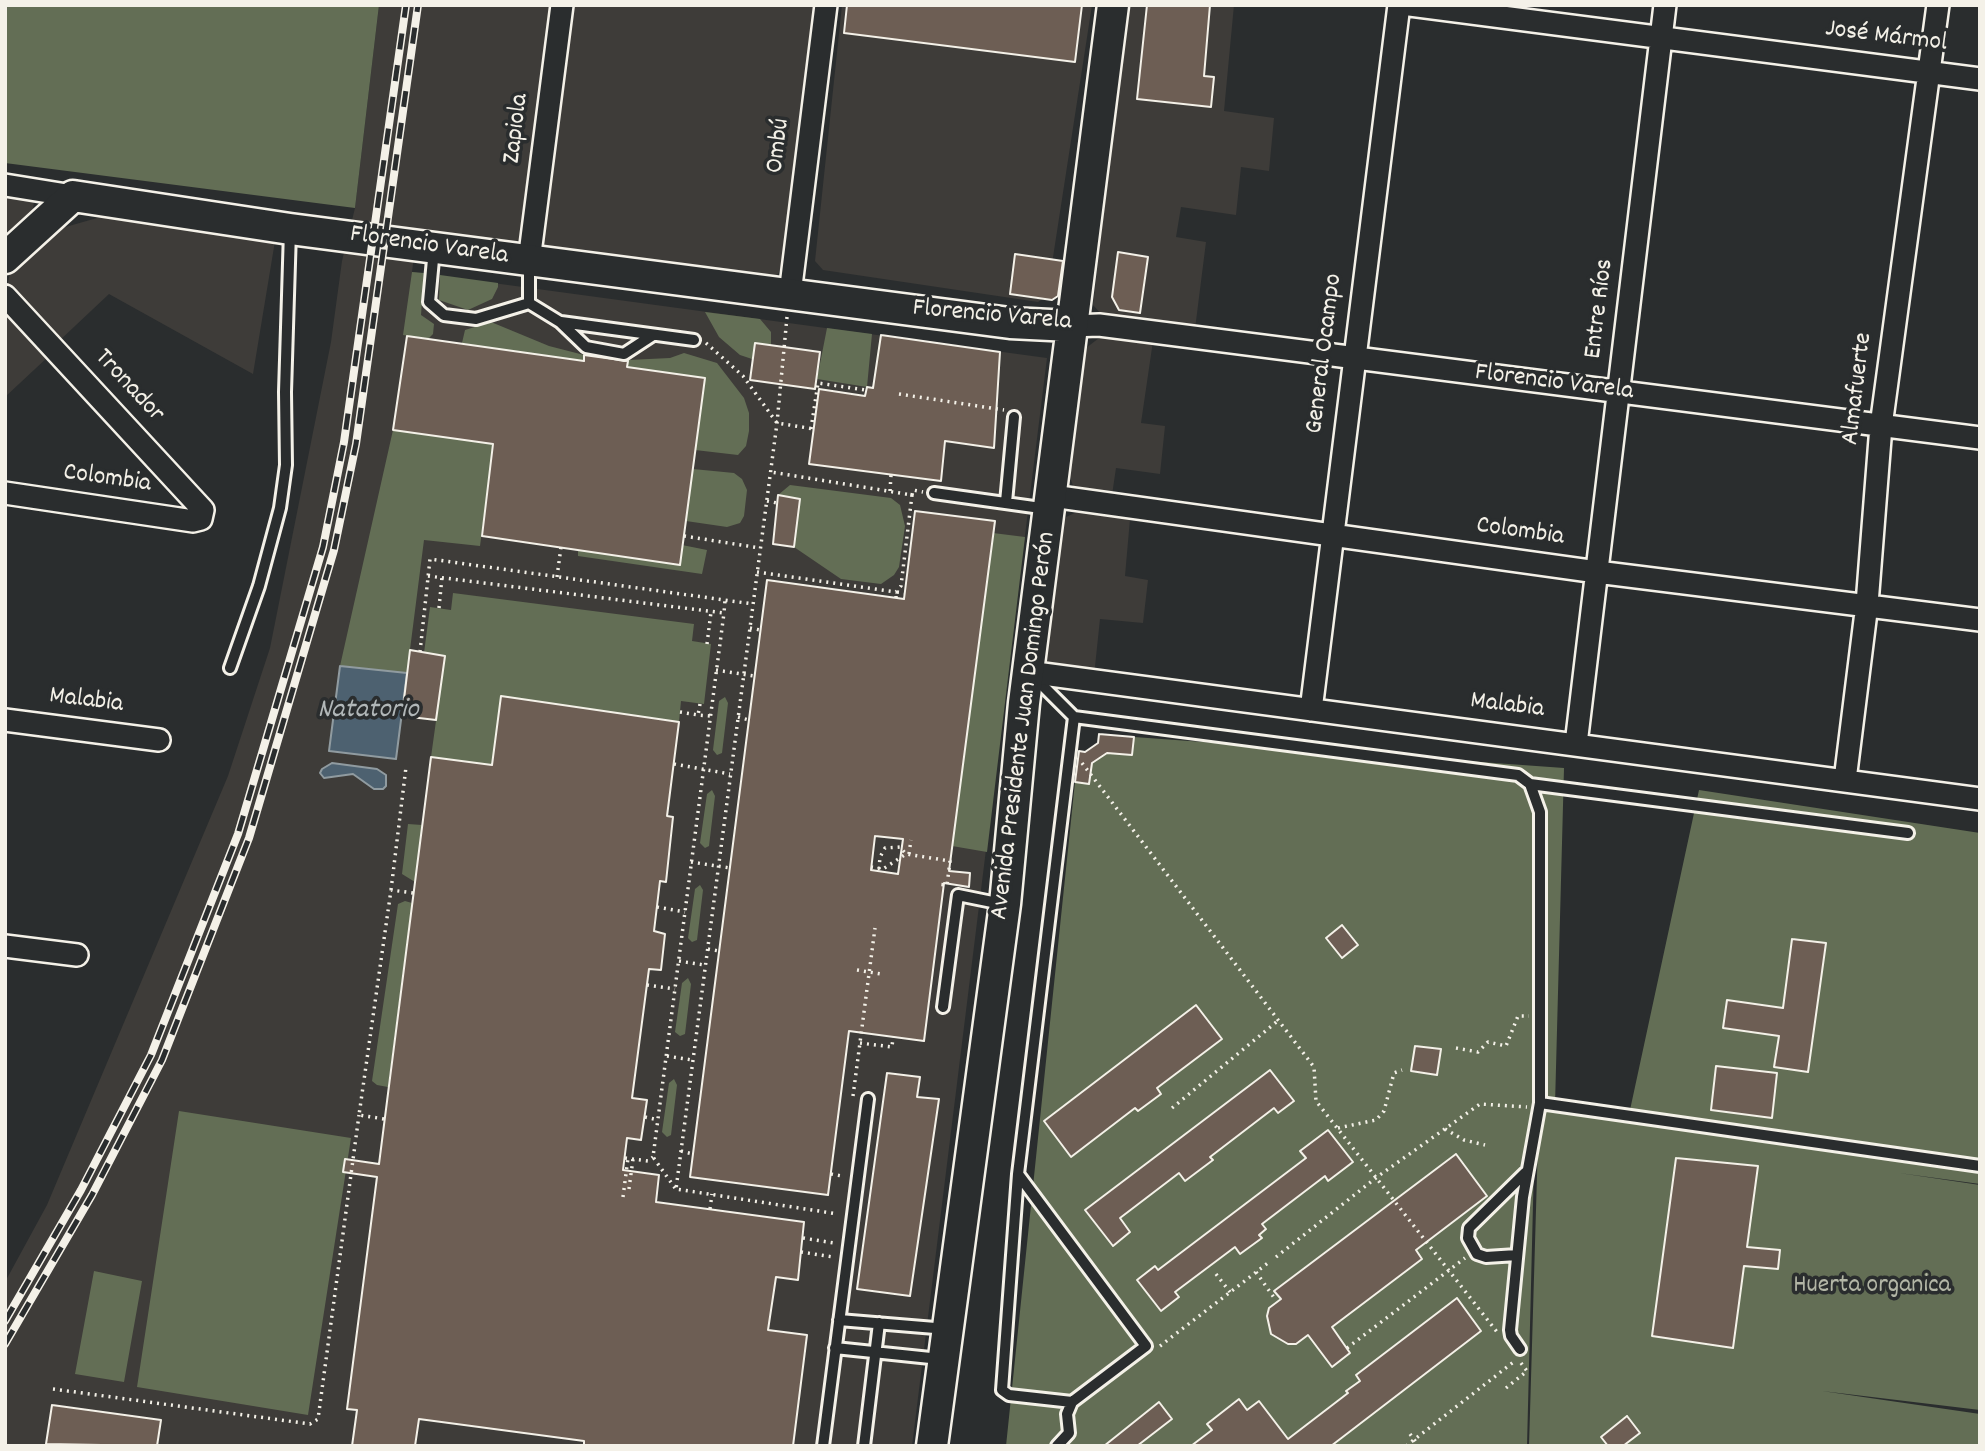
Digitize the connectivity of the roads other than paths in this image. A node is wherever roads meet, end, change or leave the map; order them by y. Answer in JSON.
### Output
{"nodes":[{"id":1,"x":562,"y":5,"type":"edge"},
{"id":2,"x":826,"y":5,"type":"edge"},
{"id":3,"x":1113,"y":5,"type":"edge"},
{"id":4,"x":1399,"y":5,"type":"edge"},
{"id":5,"x":1410,"y":5,"type":"edge"},
{"id":6,"x":1665,"y":5,"type":"edge"},
{"id":7,"x":1938,"y":5,"type":"edge"},
{"id":8,"x":1661,"y":38,"type":"junction"},
{"id":9,"x":1929,"y":72,"type":"junction"},
{"id":10,"x":1980,"y":79,"type":"edge"},
{"id":11,"x":5,"y":186,"type":"edge"},
{"id":12,"x":73,"y":197,"type":"junction"},
{"id":13,"x":290,"y":229,"type":"junction"},
{"id":14,"x":434,"y":247,"type":"junction"},
{"id":15,"x":5,"y":258,"type":"edge"},
{"id":16,"x":528,"y":261,"type":"junction"},
{"id":17,"x":790,"y":294,"type":"junction"},
{"id":18,"x":5,"y":296,"type":"edge"},
{"id":19,"x":528,"y":303,"type":"junction"},
{"id":20,"x":560,"y":322,"type":"junction"},
{"id":21,"x":1071,"y":326,"type":"junction"},
{"id":22,"x":653,"y":335,"type":"junction"},
{"id":23,"x":694,"y":340,"type":"road end"},
{"id":24,"x":1354,"y":358,"type":"junction"},
{"id":25,"x":1619,"y":392,"type":"junction"},
{"id":26,"x":1014,"y":417,"type":"road end"},
{"id":27,"x":1881,"y":426,"type":"junction"},
{"id":28,"x":1980,"y":438,"type":"edge"},
{"id":29,"x":934,"y":493,"type":"dead end"},
{"id":30,"x":5,"y":494,"type":"edge"},
{"id":31,"x":1006,"y":502,"type":"junction"},
{"id":32,"x":1051,"y":503,"type":"junction"},
{"id":33,"x":201,"y":519,"type":"joint"},
{"id":34,"x":1331,"y":534,"type":"junction"},
{"id":35,"x":1597,"y":572,"type":"junction"},
{"id":36,"x":1867,"y":604,"type":"junction"},
{"id":37,"x":1980,"y":620,"type":"edge"},
{"id":38,"x":230,"y":668,"type":"dead end"},
{"id":39,"x":1028,"y":672,"type":"junction"},
{"id":40,"x":1311,"y":710,"type":"junction"},
{"id":41,"x":1074,"y":717,"type":"junction"},
{"id":42,"x":5,"y":720,"type":"edge"},
{"id":43,"x":159,"y":740,"type":"dead end"},
{"id":44,"x":1576,"y":744,"type":"junction"},
{"id":45,"x":1845,"y":780,"type":"junction"},
{"id":46,"x":1530,"y":784,"type":"junction"},
{"id":47,"x":1980,"y":799,"type":"edge"},
{"id":48,"x":1908,"y":833,"type":"dead end"},
{"id":49,"x":1004,"y":904,"type":"junction"},
{"id":50,"x":5,"y":946,"type":"edge"},
{"id":51,"x":77,"y":955,"type":"dead end"},
{"id":52,"x":943,"y":1007,"type":"dead end"},
{"id":53,"x":868,"y":1099,"type":"dead end"},
{"id":54,"x":1539,"y":1105,"type":"junction"},
{"id":55,"x":1980,"y":1166,"type":"edge"},
{"id":56,"x":1527,"y":1171,"type":"junction"},
{"id":57,"x":1018,"y":1174,"type":"junction"},
{"id":58,"x":1517,"y":1255,"type":"junction"},
{"id":59,"x":839,"y":1320,"type":"junction"},
{"id":60,"x":878,"y":1324,"type":"junction"},
{"id":61,"x":947,"y":1329,"type":"junction"},
{"id":62,"x":835,"y":1348,"type":"junction"},
{"id":63,"x":1520,"y":1349,"type":"dead end"},
{"id":64,"x":875,"y":1352,"type":"junction"},
{"id":65,"x":943,"y":1359,"type":"junction"},
{"id":66,"x":1072,"y":1402,"type":"junction"},
{"id":67,"x":823,"y":1446,"type":"edge"},
{"id":68,"x":864,"y":1446,"type":"edge"},
{"id":69,"x":932,"y":1446,"type":"edge"},
{"id":70,"x":1057,"y":1446,"type":"edge"}],
"edges":[{"from":1,"to":16,"type":"street","name":"Zapiola"},
{"from":2,"to":17,"type":"street","name":"Ombú"},
{"from":3,"to":21,"type":"main road","name":"Avenida Presidente Juan Domingo Perón"},
{"from":4,"to":24,"type":"street","name":"General Ocampo"},
{"from":5,"to":8,"type":"street","name":"José Mármol"},
{"from":6,"to":8,"type":"street","name":"Entre Ríos"},
{"from":7,"to":9,"type":"street","name":"Almafuerte"},
{"from":8,"to":9,"type":"street","name":"José Mármol"},
{"from":8,"to":25,"type":"street","name":"Entre Ríos"},
{"from":9,"to":10,"type":"street","name":"José Mármol"},
{"from":9,"to":27,"type":"street","name":"Almafuerte"},
{"from":11,"to":12,"type":"street","name":"Florencio Varela"},
{"from":12,"to":13,"type":"main road","name":"Florencio Varela"},
{"from":12,"to":15,"type":"main road"},
{"from":13,"to":14,"type":"main road","name":"Florencio Varela"},
{"from":13,"to":38,"type":"lane"},
{"from":14,"to":16,"type":"main road","name":"Florencio Varela"},
{"from":14,"to":19,"type":"lane"},
{"from":16,"to":17,"type":"main road","name":"Florencio Varela"},
{"from":16,"to":19,"type":"lane"},
{"from":17,"to":21,"type":"main road","name":"Florencio Varela"},
{"from":18,"to":33,"type":"street","name":"Tronador"},
{"from":19,"to":20,"type":"lane"},
{"from":20,"to":22,"type":"lane"},
{"from":20,"to":22,"type":"lane"},
{"from":21,"to":24,"type":"street","name":"Florencio Varela"},
{"from":21,"to":32,"type":"main road","name":"Avenida Presidente Juan Domingo Perón"},
{"from":22,"to":23,"type":"lane"},
{"from":24,"to":25,"type":"street","name":"Florencio Varela"},
{"from":24,"to":34,"type":"street","name":"General Ocampo"},
{"from":25,"to":27,"type":"street","name":"Florencio Varela"},
{"from":25,"to":35,"type":"street","name":"Entre Ríos"},
{"from":26,"to":31,"type":"lane"},
{"from":27,"to":28,"type":"street","name":"Florencio Varela"},
{"from":27,"to":36,"type":"street","name":"Almafuerte"},
{"from":29,"to":31,"type":"lane"},
{"from":30,"to":33,"type":"street","name":"Colombia"},
{"from":31,"to":32,"type":"lane"},
{"from":32,"to":34,"type":"street","name":"Colombia"},
{"from":32,"to":39,"type":"main road","name":"Avenida Presidente Juan Domingo Perón"},
{"from":34,"to":35,"type":"street","name":"Colombia"},
{"from":34,"to":40,"type":"street","name":"General Ocampo"},
{"from":35,"to":36,"type":"street","name":"Colombia"},
{"from":35,"to":44,"type":"street","name":"Entre Ríos"},
{"from":36,"to":37,"type":"street","name":"Colombia"},
{"from":36,"to":45,"type":"street","name":"Almafuerte"},
{"from":39,"to":40,"type":"street","name":"Malabia"},
{"from":39,"to":41,"type":"lane"},
{"from":39,"to":49,"type":"main road","name":"Avenida Presidente Juan Domingo Perón"},
{"from":40,"to":44,"type":"street","name":"Malabia"},
{"from":41,"to":46,"type":"lane"},
{"from":41,"to":57,"type":"lane"},
{"from":42,"to":43,"type":"street","name":"Malabia"},
{"from":44,"to":45,"type":"street","name":"Malabia"},
{"from":45,"to":47,"type":"street","name":"Malabia"},
{"from":46,"to":48,"type":"lane"},
{"from":46,"to":54,"type":"lane"},
{"from":49,"to":52,"type":"lane"},
{"from":49,"to":61,"type":"main road","name":"Avenida Presidente Juan Domingo Perón"},
{"from":50,"to":51,"type":"street"},
{"from":53,"to":59,"type":"lane"},
{"from":54,"to":55,"type":"lane"},
{"from":54,"to":56,"type":"lane"},
{"from":56,"to":58,"type":"lane"},
{"from":56,"to":58,"type":"lane"},
{"from":57,"to":66,"type":"lane"},
{"from":57,"to":66,"type":"lane"},
{"from":58,"to":63,"type":"lane"},
{"from":59,"to":60,"type":"lane"},
{"from":59,"to":62,"type":"lane"},
{"from":60,"to":61,"type":"lane"},
{"from":60,"to":64,"type":"lane"},
{"from":61,"to":65,"type":"main road","name":"Avenida Presidente Juan Domingo Perón"},
{"from":62,"to":64,"type":"lane"},
{"from":62,"to":67,"type":"lane"},
{"from":64,"to":65,"type":"lane"},
{"from":64,"to":68,"type":"lane"},
{"from":65,"to":69,"type":"main road","name":"Avenida Presidente Juan Domingo Perón"},
{"from":66,"to":70,"type":"lane"}]}
